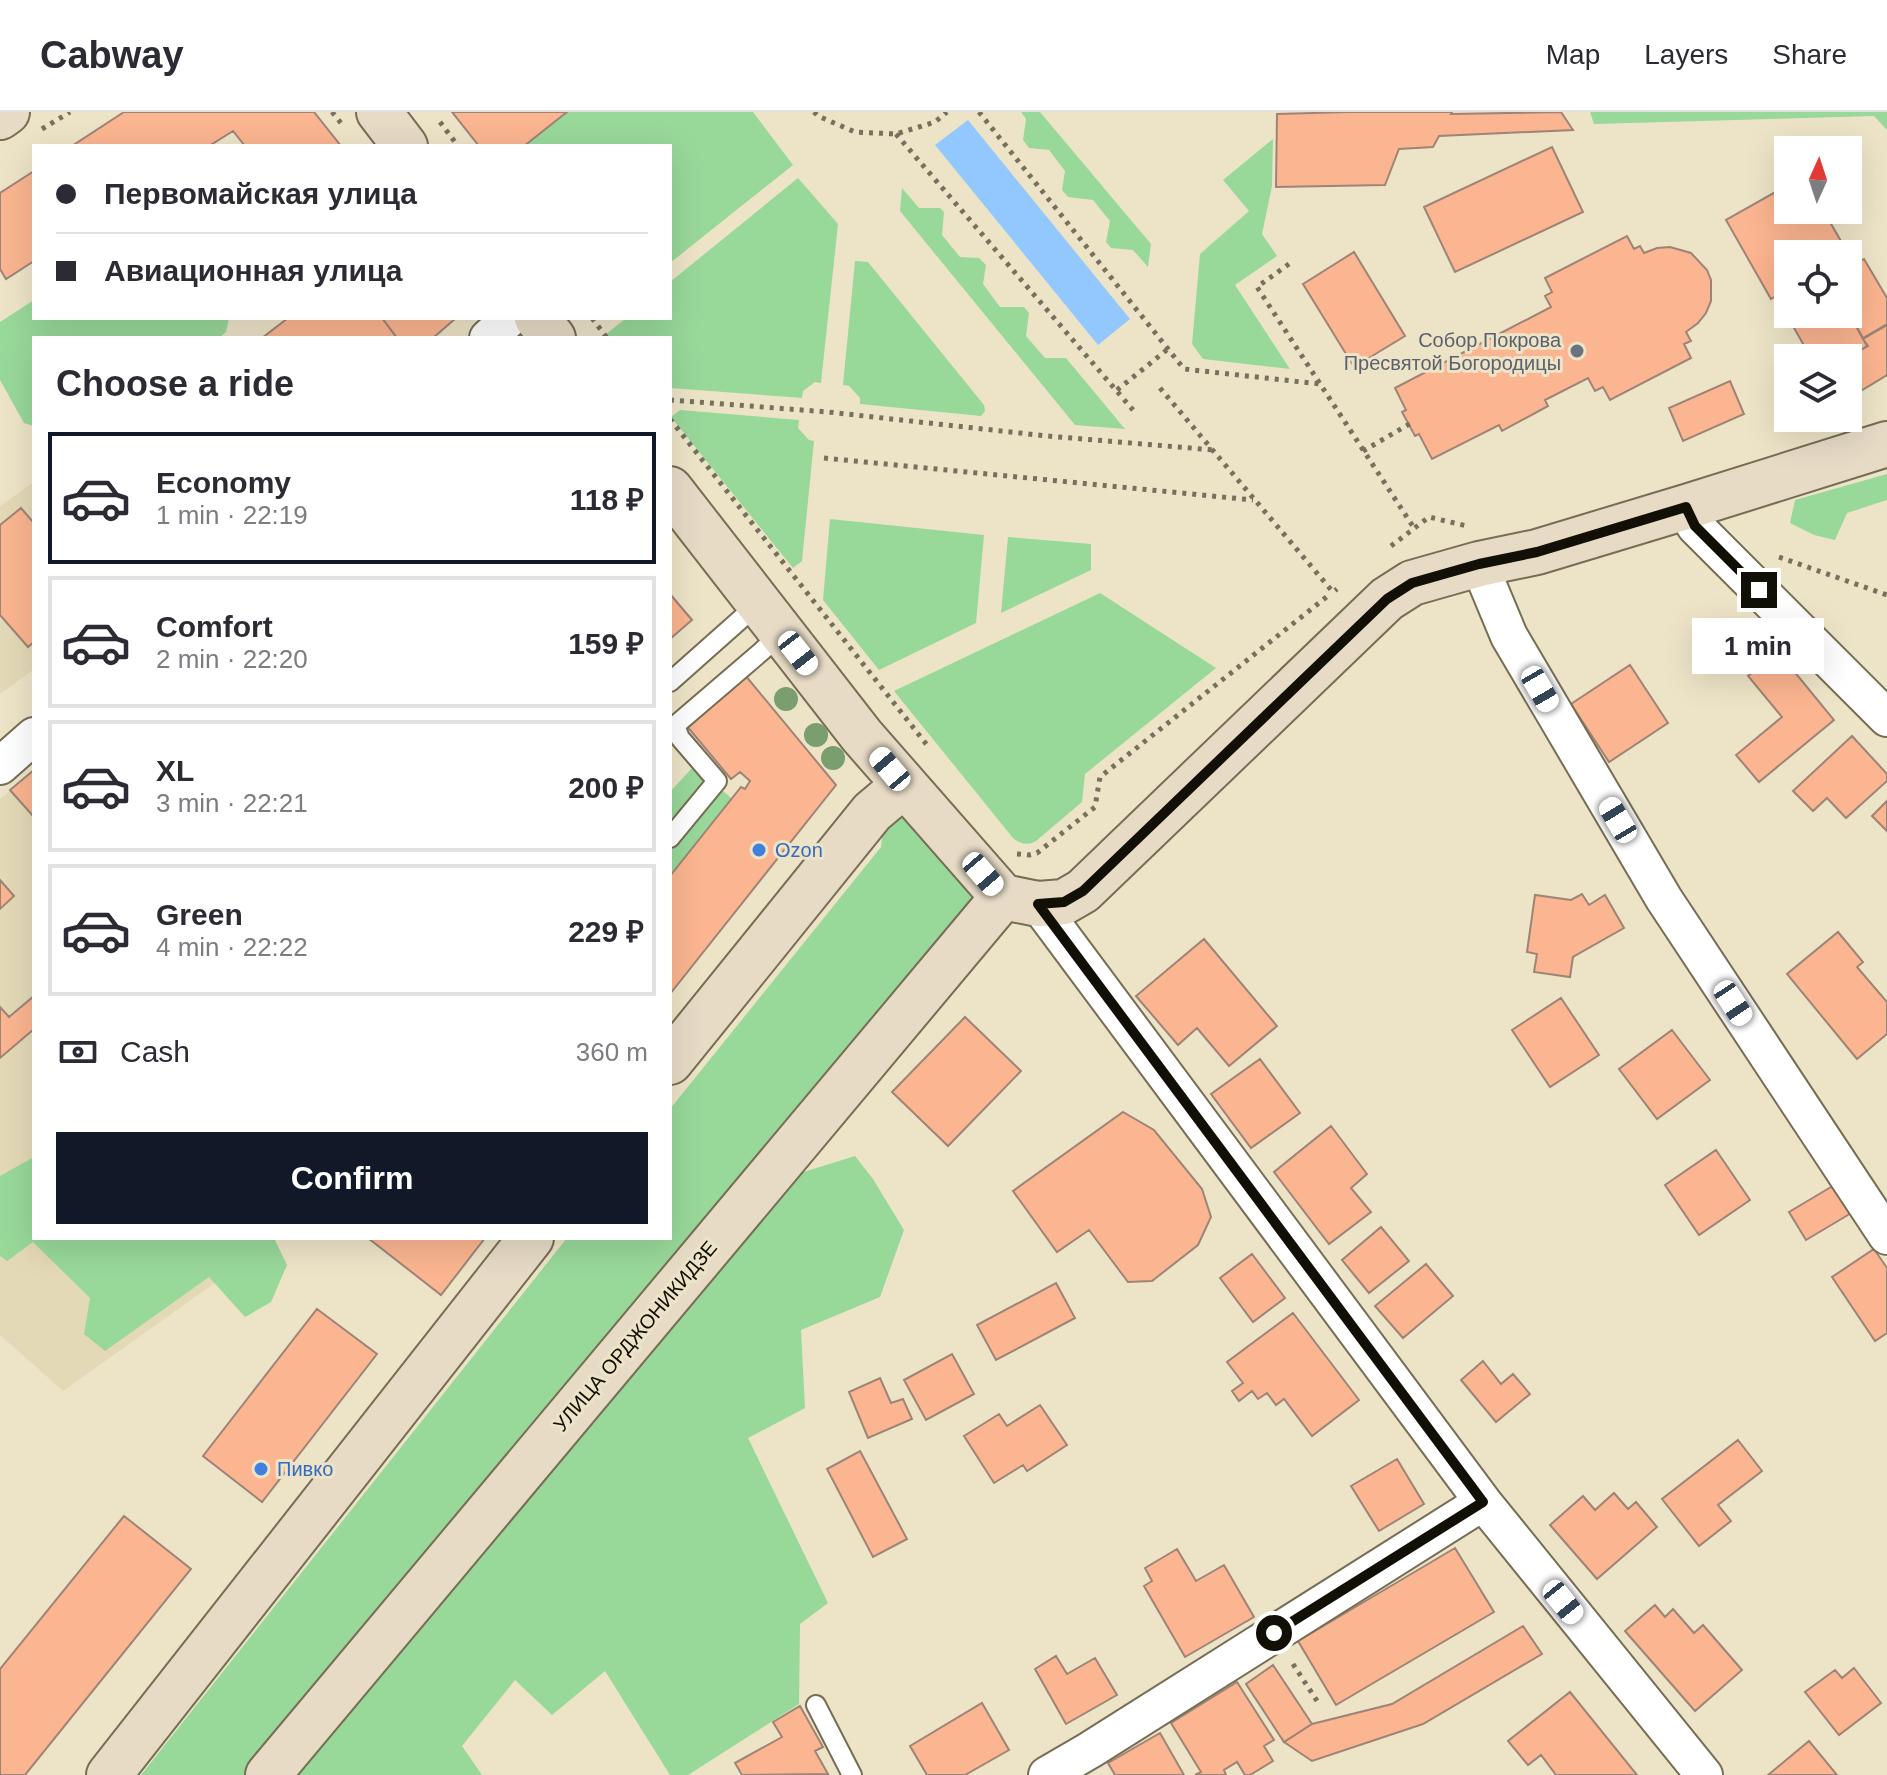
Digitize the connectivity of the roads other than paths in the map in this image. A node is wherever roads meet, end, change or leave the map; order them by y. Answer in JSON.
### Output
{"nodes":[{"id":1,"x":7,"y":112,"type":"edge"},
{"id":2,"x":379,"y":112,"type":"edge"},
{"id":3,"x":0,"y":117,"type":"edge"},
{"id":4,"x":403,"y":144,"type":"edge"},
{"id":5,"x":508,"y":320,"type":"edge"},
{"id":6,"x":539,"y":320,"type":"edge"},
{"id":7,"x":490,"y":336,"type":"edge"},
{"id":8,"x":551,"y":336,"type":"edge"},
{"id":9,"x":1887,"y":444,"type":"edge"},
{"id":10,"x":672,"y":492,"type":"edge"},
{"id":11,"x":1686,"y":507,"type":"junction"},
{"id":12,"x":1479,"y":564,"type":"junction"},
{"id":13,"x":770,"y":617,"type":"junction"},
{"id":14,"x":672,"y":681,"type":"edge"},
{"id":15,"x":1887,"y":718,"type":"edge"},
{"id":16,"x":32,"y":738,"type":"edge"},
{"id":17,"x":674,"y":741,"type":"edge"},
{"id":18,"x":0,"y":766,"type":"edge"},
{"id":19,"x":904,"y":785,"type":"junction"},
{"id":20,"x":672,"y":836,"type":"edge"},
{"id":21,"x":1020,"y":900,"type":"junction"},
{"id":22,"x":672,"y":1060,"type":"edge"},
{"id":23,"x":1887,"y":1236,"type":"edge"},
{"id":24,"x":529,"y":1240,"type":"edge"},
{"id":25,"x":1483,"y":1502,"type":"junction"},
{"id":26,"x":816,"y":1705,"type":"dead end"},
{"id":27,"x":109,"y":1775,"type":"edge"},
{"id":28,"x":268,"y":1775,"type":"edge"},
{"id":29,"x":852,"y":1775,"type":"edge"},
{"id":30,"x":1047,"y":1775,"type":"edge"},
{"id":31,"x":1704,"y":1775,"type":"edge"}],
"edges":[{"from":1,"to":3,"type":"street"},
{"from":2,"to":4,"type":"street"},
{"from":5,"to":7,"type":"street"},
{"from":6,"to":8,"type":"street"},
{"from":9,"to":11,"type":"street"},
{"from":10,"to":13,"type":"street"},
{"from":11,"to":12,"type":"street"},
{"from":11,"to":15,"type":"street"},
{"from":12,"to":21,"type":"street"},
{"from":12,"to":23,"type":"street"},
{"from":13,"to":14,"type":"lane"},
{"from":13,"to":17,"type":"lane"},
{"from":13,"to":19,"type":"street"},
{"from":16,"to":18,"type":"street"},
{"from":17,"to":20,"type":"lane"},
{"from":19,"to":21,"type":"street"},
{"from":19,"to":22,"type":"street"},
{"from":21,"to":25,"type":"street"},
{"from":21,"to":28,"type":"street","name":"УЛИЦА ОРДЖОНИКИДЗЕ"},
{"from":24,"to":27,"type":"street"},
{"from":25,"to":30,"type":"street"},
{"from":25,"to":31,"type":"street"},
{"from":26,"to":29,"type":"lane"}]}
